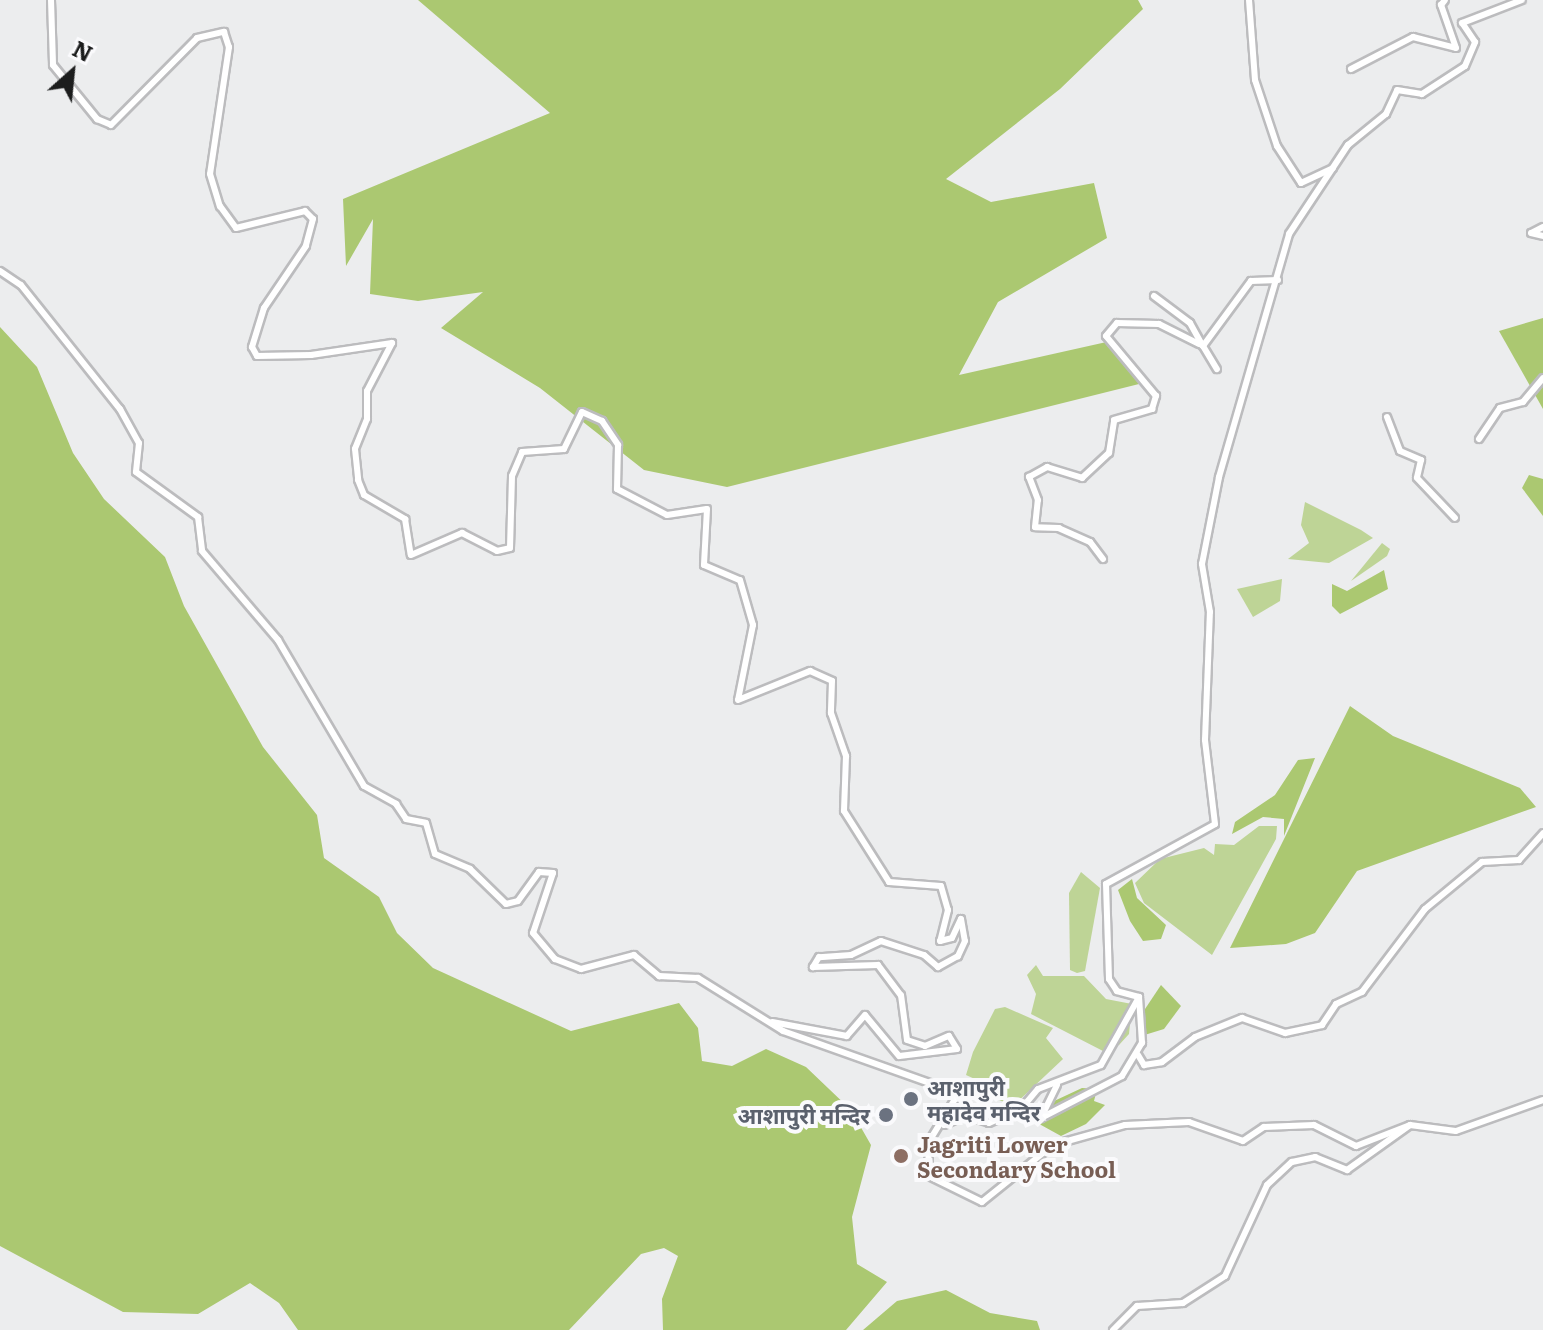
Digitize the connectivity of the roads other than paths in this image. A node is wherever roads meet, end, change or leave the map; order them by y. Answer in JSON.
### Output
{"nodes":[{"id":1,"x":51,"y":0,"type":"edge"},
{"id":2,"x":1249,"y":0,"type":"edge"},
{"id":3,"x":1445,"y":0,"type":"edge"},
{"id":4,"x":1522,"y":0,"type":"edge"},
{"id":5,"x":1351,"y":69,"type":"dead end"},
{"id":6,"x":1333,"y":168,"type":"junction"},
{"id":7,"x":1543,"y":227,"type":"edge"},
{"id":8,"x":1543,"y":236,"type":"edge"},
{"id":9,"x":0,"y":271,"type":"edge"},
{"id":10,"x":1278,"y":280,"type":"junction"},
{"id":11,"x":1154,"y":296,"type":"dead end"},
{"id":12,"x":1201,"y":345,"type":"junction"},
{"id":13,"x":1217,"y":369,"type":"dead end"},
{"id":14,"x":1543,"y":378,"type":"edge"},
{"id":15,"x":1387,"y":417,"type":"dead end"},
{"id":16,"x":1479,"y":439,"type":"dead end"},
{"id":17,"x":1455,"y":518,"type":"dead end"},
{"id":18,"x":1103,"y":559,"type":"dead end"},
{"id":19,"x":1543,"y":833,"type":"edge"},
{"id":20,"x":1139,"y":997,"type":"junction"},
{"id":21,"x":772,"y":1022,"type":"junction"},
{"id":22,"x":1138,"y":1055,"type":"junction"},
{"id":23,"x":1057,"y":1085,"type":"junction"},
{"id":24,"x":1543,"y":1100,"type":"edge"},
{"id":25,"x":1410,"y":1125,"type":"junction"},
{"id":26,"x":928,"y":1143,"type":"junction"},
{"id":27,"x":1113,"y":1330,"type":"edge"}],
"edges":[{"from":1,"to":21,"type":"street"},
{"from":2,"to":6,"type":"street"},
{"from":3,"to":5,"type":"street"},
{"from":4,"to":6,"type":"street"},
{"from":6,"to":10,"type":"street"},
{"from":7,"to":8,"type":"street"},
{"from":9,"to":21,"type":"street"},
{"from":10,"to":12,"type":"street"},
{"from":10,"to":20,"type":"street"},
{"from":11,"to":12,"type":"street"},
{"from":12,"to":13,"type":"street"},
{"from":12,"to":18,"type":"street"},
{"from":14,"to":16,"type":"street"},
{"from":15,"to":17,"type":"street"},
{"from":19,"to":22,"type":"street"},
{"from":20,"to":22,"type":"street"},
{"from":20,"to":23,"type":"street"},
{"from":21,"to":26,"type":"street"},
{"from":22,"to":23,"type":"street"},
{"from":23,"to":26,"type":"street"},
{"from":24,"to":25,"type":"street"},
{"from":25,"to":26,"type":"street"},
{"from":25,"to":27,"type":"street"}]}
